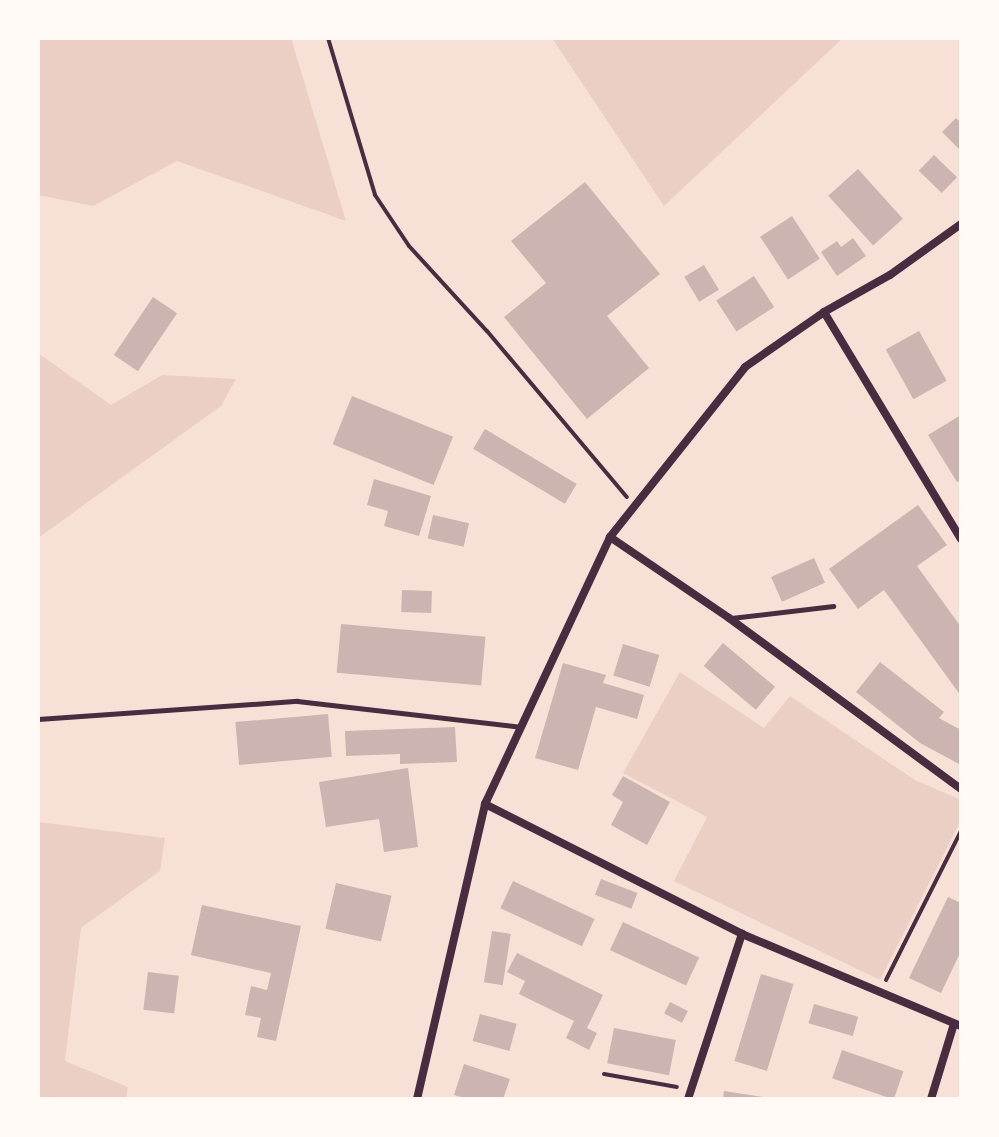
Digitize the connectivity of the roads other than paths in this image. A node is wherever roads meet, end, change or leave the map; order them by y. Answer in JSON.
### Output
{"nodes":[{"id":1,"x":961,"y":224,"type":"edge"},
{"id":2,"x":824,"y":312,"type":"junction"},
{"id":3,"x":610,"y":537,"type":"junction"},
{"id":4,"x":961,"y":539,"type":"edge"},
{"id":5,"x":833,"y":606,"type":"dead end"},
{"id":6,"x":729,"y":618,"type":"junction"},
{"id":7,"x":38,"y":719,"type":"edge"},
{"id":8,"x":522,"y":727,"type":"junction"},
{"id":9,"x":961,"y":789,"type":"edge"},
{"id":10,"x":485,"y":804,"type":"junction"},
{"id":11,"x":742,"y":934,"type":"junction"},
{"id":12,"x":957,"y":1025,"type":"edge"},
{"id":13,"x":689,"y":1094,"type":"edge"},
{"id":14,"x":417,"y":1099,"type":"edge"},
{"id":15,"x":931,"y":1099,"type":"edge"}],
"edges":[{"from":1,"to":2,"type":"street"},
{"from":2,"to":3,"type":"street"},
{"from":2,"to":4,"type":"street"},
{"from":3,"to":6,"type":"street"},
{"from":3,"to":8,"type":"street"},
{"from":5,"to":6,"type":"lane"},
{"from":6,"to":9,"type":"street"},
{"from":7,"to":8,"type":"lane"},
{"from":8,"to":10,"type":"street"},
{"from":10,"to":11,"type":"street"},
{"from":10,"to":14,"type":"street"},
{"from":11,"to":12,"type":"street"},
{"from":11,"to":13,"type":"street"},
{"from":12,"to":15,"type":"street"}]}
